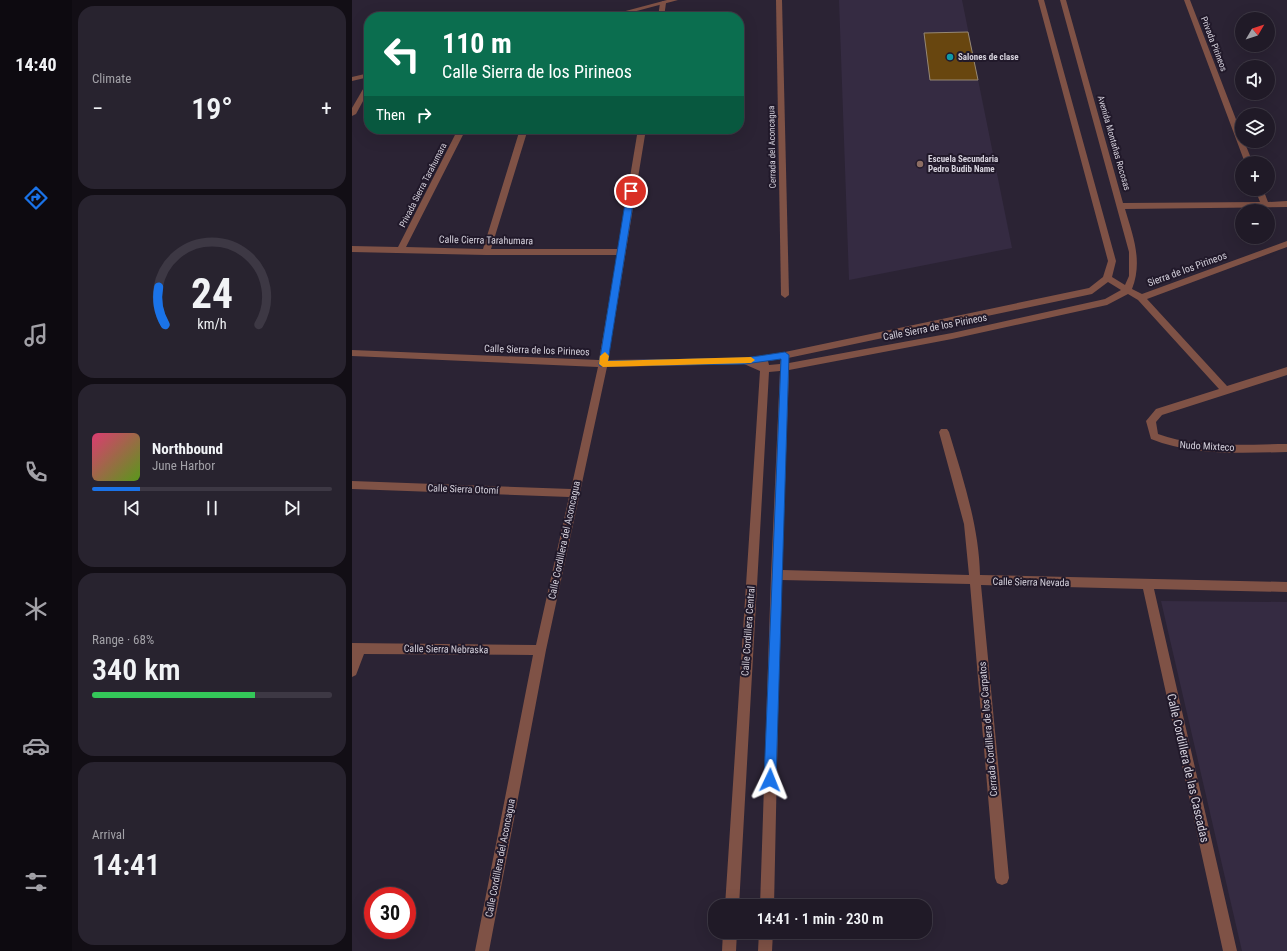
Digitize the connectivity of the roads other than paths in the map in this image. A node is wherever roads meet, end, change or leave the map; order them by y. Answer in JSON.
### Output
{"nodes":[{"id":1,"x":675,"y":0,"type":"edge"},
{"id":2,"x":779,"y":0,"type":"edge"},
{"id":3,"x":1041,"y":0,"type":"edge"},
{"id":4,"x":1063,"y":0,"type":"edge"},
{"id":5,"x":1187,"y":0,"type":"edge"},
{"id":6,"x":663,"y":3,"type":"junction"},
{"id":7,"x":626,"y":12,"type":"edge"},
{"id":8,"x":662,"y":12,"type":"edge"},
{"id":9,"x":364,"y":76,"type":"edge"},
{"id":10,"x":352,"y":79,"type":"edge"},
{"id":11,"x":364,"y":93,"type":"edge"},
{"id":12,"x":352,"y":114,"type":"edge"},
{"id":13,"x":459,"y":134,"type":"edge"},
{"id":14,"x":522,"y":134,"type":"edge"},
{"id":15,"x":641,"y":134,"type":"edge"},
{"id":16,"x":1246,"y":156,"type":"edge"},
{"id":17,"x":1262,"y":196,"type":"edge"},
{"id":18,"x":1265,"y":203,"type":"junction"},
{"id":19,"x":1287,"y":204,"type":"edge"},
{"id":20,"x":1121,"y":206,"type":"junction"},
{"id":21,"x":1287,"y":244,"type":"edge"},
{"id":22,"x":352,"y":249,"type":"edge"},
{"id":23,"x":401,"y":250,"type":"junction"},
{"id":24,"x":486,"y":252,"type":"junction"},
{"id":25,"x":620,"y":252,"type":"junction"},
{"id":26,"x":1106,"y":278,"type":"junction"},
{"id":27,"x":1127,"y":291,"type":"junction"},
{"id":28,"x":785,"y":295,"type":"dead end"},
{"id":29,"x":1141,"y":298,"type":"junction"},
{"id":30,"x":352,"y":353,"type":"edge"},
{"id":31,"x":785,"y":355,"type":"junction"},
{"id":32,"x":766,"y":357,"type":"junction"},
{"id":33,"x":745,"y":361,"type":"junction"},
{"id":34,"x":603,"y":364,"type":"junction"},
{"id":35,"x":786,"y":367,"type":"junction"},
{"id":36,"x":765,"y":369,"type":"junction"},
{"id":37,"x":1287,"y":371,"type":"edge"},
{"id":38,"x":1226,"y":391,"type":"junction"},
{"id":39,"x":944,"y":432,"type":"dead end"},
{"id":40,"x":1287,"y":448,"type":"edge"},
{"id":41,"x":352,"y":484,"type":"edge"},
{"id":42,"x":574,"y":492,"type":"junction"},
{"id":43,"x":776,"y":575,"type":"junction"},
{"id":44,"x":975,"y":580,"type":"junction"},
{"id":45,"x":1147,"y":584,"type":"junction"},
{"id":46,"x":1287,"y":587,"type":"edge"},
{"id":47,"x":356,"y":648,"type":"edge"},
{"id":48,"x":540,"y":650,"type":"junction"},
{"id":49,"x":352,"y":671,"type":"edge"},
{"id":50,"x":1002,"y":878,"type":"dead end"},
{"id":51,"x":732,"y":899,"type":"edge"},
{"id":52,"x":766,"y":899,"type":"edge"},
{"id":53,"x":730,"y":939,"type":"edge"},
{"id":54,"x":766,"y":939,"type":"edge"},
{"id":55,"x":482,"y":951,"type":"edge"},
{"id":56,"x":729,"y":951,"type":"edge"},
{"id":57,"x":765,"y":951,"type":"edge"},
{"id":58,"x":1230,"y":951,"type":"edge"}],
"edges":[{"from":1,"to":6,"type":"street"},
{"from":2,"to":28,"type":"street","name":"Cerrada del Aconcagua"},
{"from":3,"to":26,"type":"street"},
{"from":4,"to":20,"type":"street","name":"Avenida Montañas Rocosas"},
{"from":5,"to":16,"type":"street","name":"Privada Pirineos"},
{"from":6,"to":7,"type":"street"},
{"from":6,"to":8,"type":"street"},
{"from":9,"to":10,"type":"street"},
{"from":11,"to":12,"type":"street"},
{"from":13,"to":23,"type":"street","name":"Privada Sierra Tarahumara"},
{"from":14,"to":24,"type":"street"},
{"from":15,"to":25,"type":"street","name":"Calle Cordillera del Aconcagua"},
{"from":17,"to":18,"type":"street"},
{"from":18,"to":19,"type":"street"},
{"from":18,"to":20,"type":"street"},
{"from":20,"to":27,"type":"street","name":"Avenida Montañas Rocosas"},
{"from":21,"to":29,"type":"street","name":"Sierra de los Pirineos"},
{"from":22,"to":23,"type":"street","name":"Calle Cierra Tarahumara"},
{"from":23,"to":24,"type":"street","name":"Calle Cierra Tarahumara"},
{"from":24,"to":25,"type":"street","name":"Calle Cierra Tarahumara"},
{"from":25,"to":34,"type":"street","name":"Calle Cordillera del Aconcagua"},
{"from":26,"to":27,"type":"street"},
{"from":26,"to":31,"type":"street","name":"Calle Sierra de los Pirineos"},
{"from":27,"to":29,"type":"street"},
{"from":27,"to":35,"type":"street","name":"Calle Sierra de los Pirineos"},
{"from":29,"to":38,"type":"street"},
{"from":30,"to":34,"type":"street","name":"Calle Sierra de los Pirineos"},
{"from":31,"to":32,"type":"street","name":"Calle Sierra de los Pirineos"},
{"from":31,"to":35,"type":"street"},
{"from":32,"to":33,"type":"street","name":"Calle Sierra de los Pirineos"},
{"from":32,"to":36,"type":"street","name":"Calle Cordillera Central"},
{"from":33,"to":34,"type":"street","name":"Calle Sierra de los Pirineos"},
{"from":33,"to":36,"type":"street","name":"Calle Sierra de los Pirineos"},
{"from":34,"to":42,"type":"street","name":"Calle Cordillera del Aconcagua"},
{"from":35,"to":36,"type":"street","name":"Calle Sierra de los Pirineos"},
{"from":35,"to":43,"type":"street"},
{"from":36,"to":51,"type":"street","name":"Calle Cordillera Central"},
{"from":37,"to":38,"type":"street","name":"Nudo Mixteco"},
{"from":38,"to":40,"type":"street","name":"Nudo Mixteco"},
{"from":39,"to":44,"type":"street","name":"Cerrada Cordillera de los Carpatos"},
{"from":41,"to":42,"type":"street","name":"Calle Sierra Otomí"},
{"from":42,"to":48,"type":"street","name":"Calle Cordillera del Aconcagua"},
{"from":43,"to":44,"type":"street","name":"Calle Sierra Nevada"},
{"from":43,"to":52,"type":"street"},
{"from":44,"to":45,"type":"street","name":"Calle Sierra Nevada"},
{"from":44,"to":50,"type":"street","name":"Cerrada Cordillera de los Carpatos"},
{"from":45,"to":46,"type":"street","name":"Calle Sierra Nevada"},
{"from":45,"to":58,"type":"street","name":"Calle Cordillera de las Cascadas"},
{"from":47,"to":48,"type":"street","name":"Calle Sierra Nebraska"},
{"from":47,"to":49,"type":"street"},
{"from":48,"to":55,"type":"street","name":"Calle Cordillera del Aconcagua"},
{"from":53,"to":56,"type":"street"},
{"from":54,"to":57,"type":"street"}]}
